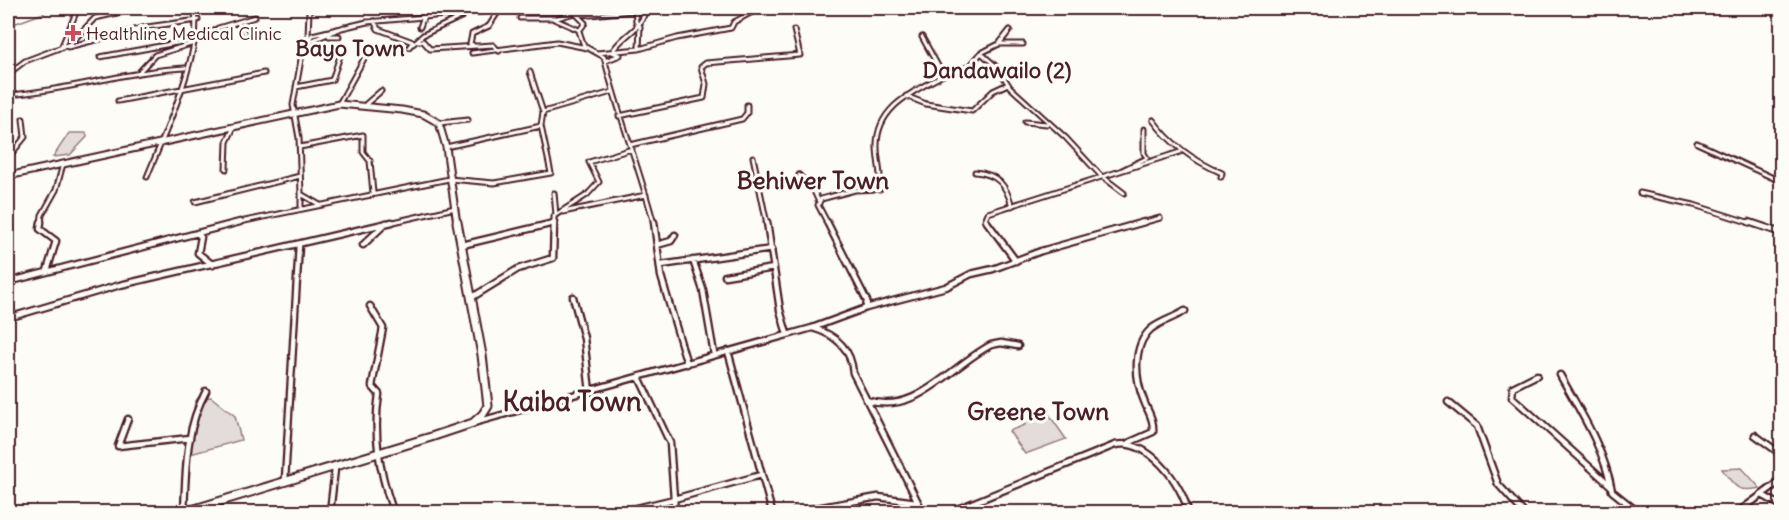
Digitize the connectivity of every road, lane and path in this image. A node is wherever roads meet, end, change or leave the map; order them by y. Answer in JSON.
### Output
{"nodes":[{"id":1,"x":78,"y":8,"type":"edge"},
{"id":2,"x":194,"y":8,"type":"edge"},
{"id":3,"x":315,"y":8,"type":"edge"},
{"id":4,"x":525,"y":8,"type":"edge"},
{"id":5,"x":570,"y":8,"type":"edge"},
{"id":6,"x":636,"y":8,"type":"edge"},
{"id":7,"x":653,"y":8,"type":"edge"},
{"id":8,"x":760,"y":8,"type":"edge"},
{"id":9,"x":126,"y":11,"type":"dead end"},
{"id":10,"x":498,"y":12,"type":"junction"},
{"id":11,"x":575,"y":13,"type":"junction"},
{"id":12,"x":469,"y":14,"type":"junction"},
{"id":13,"x":424,"y":16,"type":"junction"},
{"id":14,"x":255,"y":17,"type":"dead end"},
{"id":15,"x":520,"y":18,"type":"dead end"},
{"id":16,"x":554,"y":18,"type":"junction"},
{"id":17,"x":198,"y":20,"type":"junction"},
{"id":18,"x":374,"y":21,"type":"junction"},
{"id":19,"x":385,"y":21,"type":"junction"},
{"id":20,"x":238,"y":23,"type":"junction"},
{"id":21,"x":346,"y":26,"type":"junction"},
{"id":22,"x":376,"y":26,"type":"junction"},
{"id":23,"x":640,"y":26,"type":"junction"},
{"id":24,"x":420,"y":27,"type":"dead end"},
{"id":25,"x":579,"y":30,"type":"junction"},
{"id":26,"x":794,"y":30,"type":"dead end"},
{"id":27,"x":1010,"y":30,"type":"dead end"},
{"id":28,"x":245,"y":33,"type":"dead end"},
{"id":29,"x":423,"y":35,"type":"junction"},
{"id":30,"x":326,"y":36,"type":"junction"},
{"id":31,"x":339,"y":36,"type":"dead end"},
{"id":32,"x":922,"y":37,"type":"dead end"},
{"id":33,"x":308,"y":38,"type":"junction"},
{"id":34,"x":192,"y":42,"type":"junction"},
{"id":35,"x":414,"y":42,"type":"junction"},
{"id":36,"x":306,"y":43,"type":"junction"},
{"id":37,"x":424,"y":43,"type":"junction"},
{"id":38,"x":999,"y":44,"type":"junction"},
{"id":39,"x":1023,"y":44,"type":"dead end"},
{"id":40,"x":473,"y":46,"type":"junction"},
{"id":41,"x":409,"y":47,"type":"dead end"},
{"id":42,"x":61,"y":48,"type":"junction"},
{"id":43,"x":588,"y":48,"type":"junction"},
{"id":44,"x":639,"y":49,"type":"junction"},
{"id":45,"x":499,"y":51,"type":"junction"},
{"id":46,"x":612,"y":52,"type":"junction"},
{"id":47,"x":981,"y":52,"type":"junction"},
{"id":48,"x":472,"y":53,"type":"dead end"},
{"id":49,"x":596,"y":53,"type":"junction"},
{"id":50,"x":366,"y":55,"type":"dead end"},
{"id":51,"x":340,"y":56,"type":"dead end"},
{"id":52,"x":100,"y":57,"type":"dead end"},
{"id":53,"x":605,"y":61,"type":"junction"},
{"id":54,"x":185,"y":68,"type":"junction"},
{"id":55,"x":140,"y":71,"type":"junction"},
{"id":56,"x":530,"y":72,"type":"dead end"},
{"id":57,"x":264,"y":73,"type":"dead end"},
{"id":58,"x":943,"y":75,"type":"junction"},
{"id":59,"x":1008,"y":84,"type":"junction"},
{"id":60,"x":296,"y":87,"type":"junction"},
{"id":61,"x":180,"y":89,"type":"junction"},
{"id":62,"x":8,"y":90,"type":"edge"},
{"id":63,"x":381,"y":91,"type":"dead end"},
{"id":64,"x":612,"y":92,"type":"junction"},
{"id":65,"x":8,"y":95,"type":"edge"},
{"id":66,"x":905,"y":96,"type":"junction"},
{"id":67,"x":117,"y":101,"type":"dead end"},
{"id":68,"x":339,"y":104,"type":"junction"},
{"id":69,"x":366,"y":104,"type":"junction"},
{"id":70,"x":747,"y":105,"type":"dead end"},
{"id":71,"x":543,"y":112,"type":"junction"},
{"id":72,"x":297,"y":113,"type":"junction"},
{"id":73,"x":619,"y":116,"type":"junction"},
{"id":74,"x":23,"y":118,"type":"dead end"},
{"id":75,"x":468,"y":120,"type":"dead end"},
{"id":76,"x":1154,"y":120,"type":"dead end"},
{"id":77,"x":1025,"y":122,"type":"dead end"},
{"id":78,"x":439,"y":123,"type":"junction"},
{"id":79,"x":1048,"y":124,"type":"junction"},
{"id":80,"x":541,"y":126,"type":"junction"},
{"id":81,"x":234,"y":127,"type":"junction"},
{"id":82,"x":1144,"y":129,"type":"dead end"},
{"id":83,"x":163,"y":141,"type":"junction"},
{"id":84,"x":1697,"y":143,"type":"dead end"},
{"id":85,"x":300,"y":147,"type":"junction"},
{"id":86,"x":446,"y":147,"type":"junction"},
{"id":87,"x":631,"y":147,"type":"junction"},
{"id":88,"x":1180,"y":152,"type":"junction"},
{"id":89,"x":753,"y":157,"type":"dead end"},
{"id":90,"x":8,"y":158,"type":"edge"},
{"id":91,"x":63,"y":164,"type":"junction"},
{"id":92,"x":226,"y":170,"type":"dead end"},
{"id":93,"x":975,"y":172,"type":"dead end"},
{"id":94,"x":1117,"y":173,"type":"junction"},
{"id":95,"x":799,"y":175,"type":"dead end"},
{"id":96,"x":8,"y":176,"type":"edge"},
{"id":97,"x":300,"y":176,"type":"junction"},
{"id":98,"x":147,"y":177,"type":"dead end"},
{"id":99,"x":1102,"y":177,"type":"junction"},
{"id":100,"x":1221,"y":177,"type":"dead end"},
{"id":101,"x":449,"y":179,"type":"junction"},
{"id":102,"x":1782,"y":182,"type":"edge"},
{"id":103,"x":373,"y":193,"type":"junction"},
{"id":104,"x":554,"y":193,"type":"dead end"},
{"id":105,"x":1640,"y":193,"type":"dead end"},
{"id":106,"x":301,"y":194,"type":"junction"},
{"id":107,"x":1124,"y":194,"type":"dead end"},
{"id":108,"x":646,"y":195,"type":"junction"},
{"id":109,"x":195,"y":202,"type":"dead end"},
{"id":110,"x":819,"y":202,"type":"junction"},
{"id":111,"x":321,"y":205,"type":"junction"},
{"id":112,"x":1012,"y":206,"type":"junction"},
{"id":113,"x":455,"y":208,"type":"junction"},
{"id":114,"x":301,"y":209,"type":"junction"},
{"id":115,"x":558,"y":214,"type":"junction"},
{"id":116,"x":1160,"y":218,"type":"dead end"},
{"id":117,"x":386,"y":222,"type":"junction"},
{"id":118,"x":554,"y":223,"type":"junction"},
{"id":119,"x":197,"y":233,"type":"junction"},
{"id":120,"x":1782,"y":233,"type":"edge"},
{"id":121,"x":675,"y":236,"type":"dead end"},
{"id":122,"x":299,"y":244,"type":"junction"},
{"id":123,"x":363,"y":245,"type":"dead end"},
{"id":124,"x":657,"y":245,"type":"junction"},
{"id":125,"x":462,"y":246,"type":"junction"},
{"id":126,"x":772,"y":249,"type":"junction"},
{"id":127,"x":693,"y":260,"type":"junction"},
{"id":128,"x":1016,"y":261,"type":"junction"},
{"id":129,"x":213,"y":265,"type":"junction"},
{"id":130,"x":661,"y":265,"type":"junction"},
{"id":131,"x":774,"y":268,"type":"junction"},
{"id":132,"x":47,"y":272,"type":"junction"},
{"id":133,"x":725,"y":276,"type":"dead end"},
{"id":134,"x":8,"y":282,"type":"edge"},
{"id":135,"x":573,"y":297,"type":"dead end"},
{"id":136,"x":471,"y":299,"type":"junction"},
{"id":137,"x":370,"y":306,"type":"dead end"},
{"id":138,"x":866,"y":308,"type":"junction"},
{"id":139,"x":1185,"y":311,"type":"dead end"},
{"id":140,"x":8,"y":318,"type":"edge"},
{"id":141,"x":812,"y":327,"type":"junction"},
{"id":142,"x":787,"y":334,"type":"junction"},
{"id":143,"x":1018,"y":346,"type":"dead end"},
{"id":144,"x":728,"y":351,"type":"junction"},
{"id":145,"x":714,"y":354,"type":"junction"},
{"id":146,"x":687,"y":364,"type":"junction"},
{"id":147,"x":1537,"y":375,"type":"dead end"},
{"id":148,"x":1560,"y":375,"type":"dead end"},
{"id":149,"x":639,"y":377,"type":"junction"},
{"id":150,"x":206,"y":391,"type":"dead end"},
{"id":151,"x":590,"y":392,"type":"junction"},
{"id":152,"x":866,"y":400,"type":"junction"},
{"id":153,"x":1448,"y":402,"type":"dead end"},
{"id":154,"x":128,"y":419,"type":"dead end"},
{"id":155,"x":473,"y":423,"type":"junction"},
{"id":156,"x":1755,"y":435,"type":"dead end"},
{"id":157,"x":190,"y":438,"type":"junction"},
{"id":158,"x":1127,"y":443,"type":"junction"},
{"id":159,"x":378,"y":454,"type":"junction"},
{"id":160,"x":1782,"y":455,"type":"edge"},
{"id":161,"x":335,"y":468,"type":"junction"},
{"id":162,"x":761,"y":475,"type":"junction"},
{"id":163,"x":1782,"y":480,"type":"edge"},
{"id":164,"x":285,"y":483,"type":"junction"},
{"id":165,"x":1611,"y":486,"type":"junction"},
{"id":166,"x":1762,"y":495,"type":"junction"},
{"id":167,"x":674,"y":499,"type":"junction"},
{"id":168,"x":917,"y":502,"type":"junction"},
{"id":169,"x":1782,"y":506,"type":"edge"},
{"id":170,"x":392,"y":508,"type":"dead end"},
{"id":171,"x":1188,"y":510,"type":"edge"},
{"id":172,"x":184,"y":513,"type":"edge"},
{"id":173,"x":330,"y":513,"type":"edge"},
{"id":174,"x":620,"y":513,"type":"edge"},
{"id":175,"x":675,"y":513,"type":"edge"},
{"id":176,"x":772,"y":513,"type":"edge"},
{"id":177,"x":794,"y":513,"type":"edge"},
{"id":178,"x":923,"y":513,"type":"edge"},
{"id":179,"x":950,"y":513,"type":"edge"},
{"id":180,"x":1194,"y":513,"type":"edge"},
{"id":181,"x":1524,"y":513,"type":"edge"},
{"id":182,"x":1638,"y":513,"type":"edge"},
{"id":183,"x":1738,"y":513,"type":"edge"}],
"edges":[{"from":1,"to":42,"type":"street"},
{"from":2,"to":17,"type":"street"},
{"from":3,"to":33,"type":"street"},
{"from":4,"to":10,"type":"street"},
{"from":5,"to":11,"type":"street"},
{"from":6,"to":7,"type":"street"},
{"from":6,"to":11,"type":"street"},
{"from":6,"to":23,"type":"street"},
{"from":7,"to":23,"type":"street"},
{"from":8,"to":44,"type":"street"},
{"from":9,"to":42,"type":"street"},
{"from":10,"to":12,"type":"street"},
{"from":10,"to":40,"type":"street"},
{"from":11,"to":16,"type":"street"},
{"from":11,"to":25,"type":"street"},
{"from":12,"to":13,"type":"street"},
{"from":12,"to":29,"type":"street"},
{"from":13,"to":19,"type":"street"},
{"from":13,"to":24,"type":"street"},
{"from":14,"to":20,"type":"street"},
{"from":15,"to":16,"type":"street"},
{"from":16,"to":25,"type":"street"},
{"from":17,"to":34,"type":"street"},
{"from":17,"to":42,"type":"street"},
{"from":18,"to":19,"type":"street"},
{"from":18,"to":21,"type":"street"},
{"from":18,"to":22,"type":"street"},
{"from":19,"to":22,"type":"street"},
{"from":20,"to":28,"type":"street"},
{"from":20,"to":34,"type":"street"},
{"from":21,"to":30,"type":"street"},
{"from":21,"to":33,"type":"street"},
{"from":22,"to":35,"type":"street"},
{"from":23,"to":44,"type":"street"},
{"from":23,"to":46,"type":"street"},
{"from":25,"to":43,"type":"street"},
{"from":26,"to":73,"type":"street"},
{"from":27,"to":38,"type":"street"},
{"from":29,"to":35,"type":"street"},
{"from":29,"to":37,"type":"street"},
{"from":30,"to":31,"type":"street"},
{"from":30,"to":36,"type":"street"},
{"from":32,"to":58,"type":"street"},
{"from":33,"to":36,"type":"street"},
{"from":34,"to":52,"type":"street"},
{"from":34,"to":54,"type":"street"},
{"from":34,"to":55,"type":"street"},
{"from":35,"to":37,"type":"street"},
{"from":35,"to":41,"type":"street"},
{"from":36,"to":60,"type":"street"},
{"from":37,"to":40,"type":"street"},
{"from":38,"to":39,"type":"street"},
{"from":38,"to":47,"type":"street"},
{"from":40,"to":45,"type":"street"},
{"from":42,"to":62,"type":"street"},
{"from":43,"to":45,"type":"street"},
{"from":43,"to":49,"type":"street"},
{"from":44,"to":46,"type":"street"},
{"from":45,"to":48,"type":"street"},
{"from":46,"to":49,"type":"street"},
{"from":46,"to":53,"type":"street"},
{"from":47,"to":58,"type":"street"},
{"from":47,"to":59,"type":"street"},
{"from":49,"to":53,"type":"street"},
{"from":50,"to":68,"type":"street"},
{"from":51,"to":60,"type":"street"},
{"from":53,"to":64,"type":"street"},
{"from":54,"to":55,"type":"street"},
{"from":54,"to":61,"type":"street"},
{"from":55,"to":65,"type":"street"},
{"from":56,"to":71,"type":"street"},
{"from":57,"to":61,"type":"street"},
{"from":58,"to":66,"type":"street"},
{"from":59,"to":66,"type":"street"},
{"from":59,"to":79,"type":"street"},
{"from":60,"to":72,"type":"street"},
{"from":61,"to":67,"type":"street"},
{"from":61,"to":83,"type":"street"},
{"from":63,"to":69,"type":"street"},
{"from":64,"to":71,"type":"street"},
{"from":64,"to":73,"type":"street"},
{"from":66,"to":110,"type":"street"},
{"from":68,"to":69,"type":"main road"},
{"from":68,"to":72,"type":"main road"},
{"from":69,"to":78,"type":"main road"},
{"from":70,"to":87,"type":"street"},
{"from":71,"to":80,"type":"street"},
{"from":72,"to":81,"type":"main road"},
{"from":72,"to":85,"type":"street"},
{"from":73,"to":87,"type":"street"},
{"from":74,"to":90,"type":"street"},
{"from":75,"to":78,"type":"street"},
{"from":76,"to":88,"type":"street"},
{"from":77,"to":79,"type":"street"},
{"from":78,"to":86,"type":"main road"},
{"from":79,"to":99,"type":"street"},
{"from":80,"to":86,"type":"street"},
{"from":80,"to":101,"type":"street"},
{"from":81,"to":83,"type":"main road"},
{"from":81,"to":92,"type":"street"},
{"from":82,"to":94,"type":"street"},
{"from":83,"to":91,"type":"main road"},
{"from":83,"to":98,"type":"street"},
{"from":84,"to":102,"type":"street"},
{"from":85,"to":97,"type":"street"},
{"from":85,"to":103,"type":"street"},
{"from":86,"to":101,"type":"main road"},
{"from":87,"to":108,"type":"street"},
{"from":87,"to":115,"type":"street"},
{"from":88,"to":94,"type":"street"},
{"from":88,"to":100,"type":"street"},
{"from":89,"to":126,"type":"street"},
{"from":91,"to":96,"type":"main road"},
{"from":91,"to":132,"type":"street"},
{"from":93,"to":112,"type":"street"},
{"from":94,"to":99,"type":"street"},
{"from":95,"to":110,"type":"street"},
{"from":97,"to":106,"type":"street"},
{"from":97,"to":109,"type":"street"},
{"from":99,"to":107,"type":"street"},
{"from":99,"to":112,"type":"street"},
{"from":101,"to":103,"type":"street"},
{"from":101,"to":113,"type":"main road"},
{"from":103,"to":111,"type":"street"},
{"from":104,"to":115,"type":"street"},
{"from":105,"to":120,"type":"street"},
{"from":106,"to":111,"type":"street"},
{"from":106,"to":114,"type":"street"},
{"from":108,"to":115,"type":"street"},
{"from":108,"to":124,"type":"street"},
{"from":110,"to":138,"type":"street"},
{"from":111,"to":114,"type":"street"},
{"from":112,"to":128,"type":"street"},
{"from":113,"to":117,"type":"street"},
{"from":113,"to":125,"type":"main road"},
{"from":114,"to":119,"type":"street"},
{"from":115,"to":118,"type":"street"},
{"from":116,"to":128,"type":"street"},
{"from":117,"to":122,"type":"street"},
{"from":117,"to":123,"type":"street"},
{"from":118,"to":125,"type":"street"},
{"from":118,"to":136,"type":"street"},
{"from":119,"to":129,"type":"street"},
{"from":119,"to":132,"type":"street"},
{"from":121,"to":124,"type":"street"},
{"from":122,"to":129,"type":"street"},
{"from":122,"to":164,"type":"street"},
{"from":124,"to":130,"type":"street"},
{"from":125,"to":136,"type":"main road"},
{"from":126,"to":127,"type":"street"},
{"from":126,"to":131,"type":"street"},
{"from":127,"to":130,"type":"street"},
{"from":127,"to":145,"type":"street"},
{"from":128,"to":138,"type":"street"},
{"from":129,"to":140,"type":"street"},
{"from":130,"to":146,"type":"street"},
{"from":131,"to":133,"type":"street"},
{"from":131,"to":142,"type":"street"},
{"from":132,"to":134,"type":"street"},
{"from":135,"to":151,"type":"street"},
{"from":136,"to":155,"type":"main road"},
{"from":137,"to":159,"type":"street"},
{"from":138,"to":141,"type":"street"},
{"from":139,"to":158,"type":"street"},
{"from":141,"to":142,"type":"street"},
{"from":141,"to":152,"type":"street"},
{"from":142,"to":144,"type":"street"},
{"from":143,"to":152,"type":"street"},
{"from":144,"to":145,"type":"street"},
{"from":144,"to":162,"type":"street"},
{"from":145,"to":146,"type":"street"},
{"from":146,"to":149,"type":"street"},
{"from":147,"to":165,"type":"street"},
{"from":148,"to":165,"type":"street"},
{"from":149,"to":151,"type":"street"},
{"from":149,"to":167,"type":"street"},
{"from":150,"to":157,"type":"street"},
{"from":151,"to":155,"type":"street"},
{"from":152,"to":168,"type":"street"},
{"from":153,"to":181,"type":"street"},
{"from":154,"to":157,"type":"street"},
{"from":155,"to":159,"type":"main road"},
{"from":156,"to":160,"type":"street"},
{"from":157,"to":172,"type":"street"},
{"from":158,"to":171,"type":"street"},
{"from":158,"to":179,"type":"street"},
{"from":159,"to":161,"type":"main road"},
{"from":159,"to":170,"type":"street"},
{"from":161,"to":164,"type":"main road"},
{"from":161,"to":173,"type":"street"},
{"from":162,"to":167,"type":"street"},
{"from":162,"to":176,"type":"street"},
{"from":163,"to":166,"type":"street"},
{"from":164,"to":172,"type":"main road"},
{"from":165,"to":182,"type":"street"},
{"from":166,"to":169,"type":"street"},
{"from":166,"to":183,"type":"street"},
{"from":167,"to":174,"type":"street"},
{"from":167,"to":175,"type":"street"},
{"from":168,"to":177,"type":"street"},
{"from":168,"to":178,"type":"street"},
{"from":171,"to":180,"type":"street"}]}
